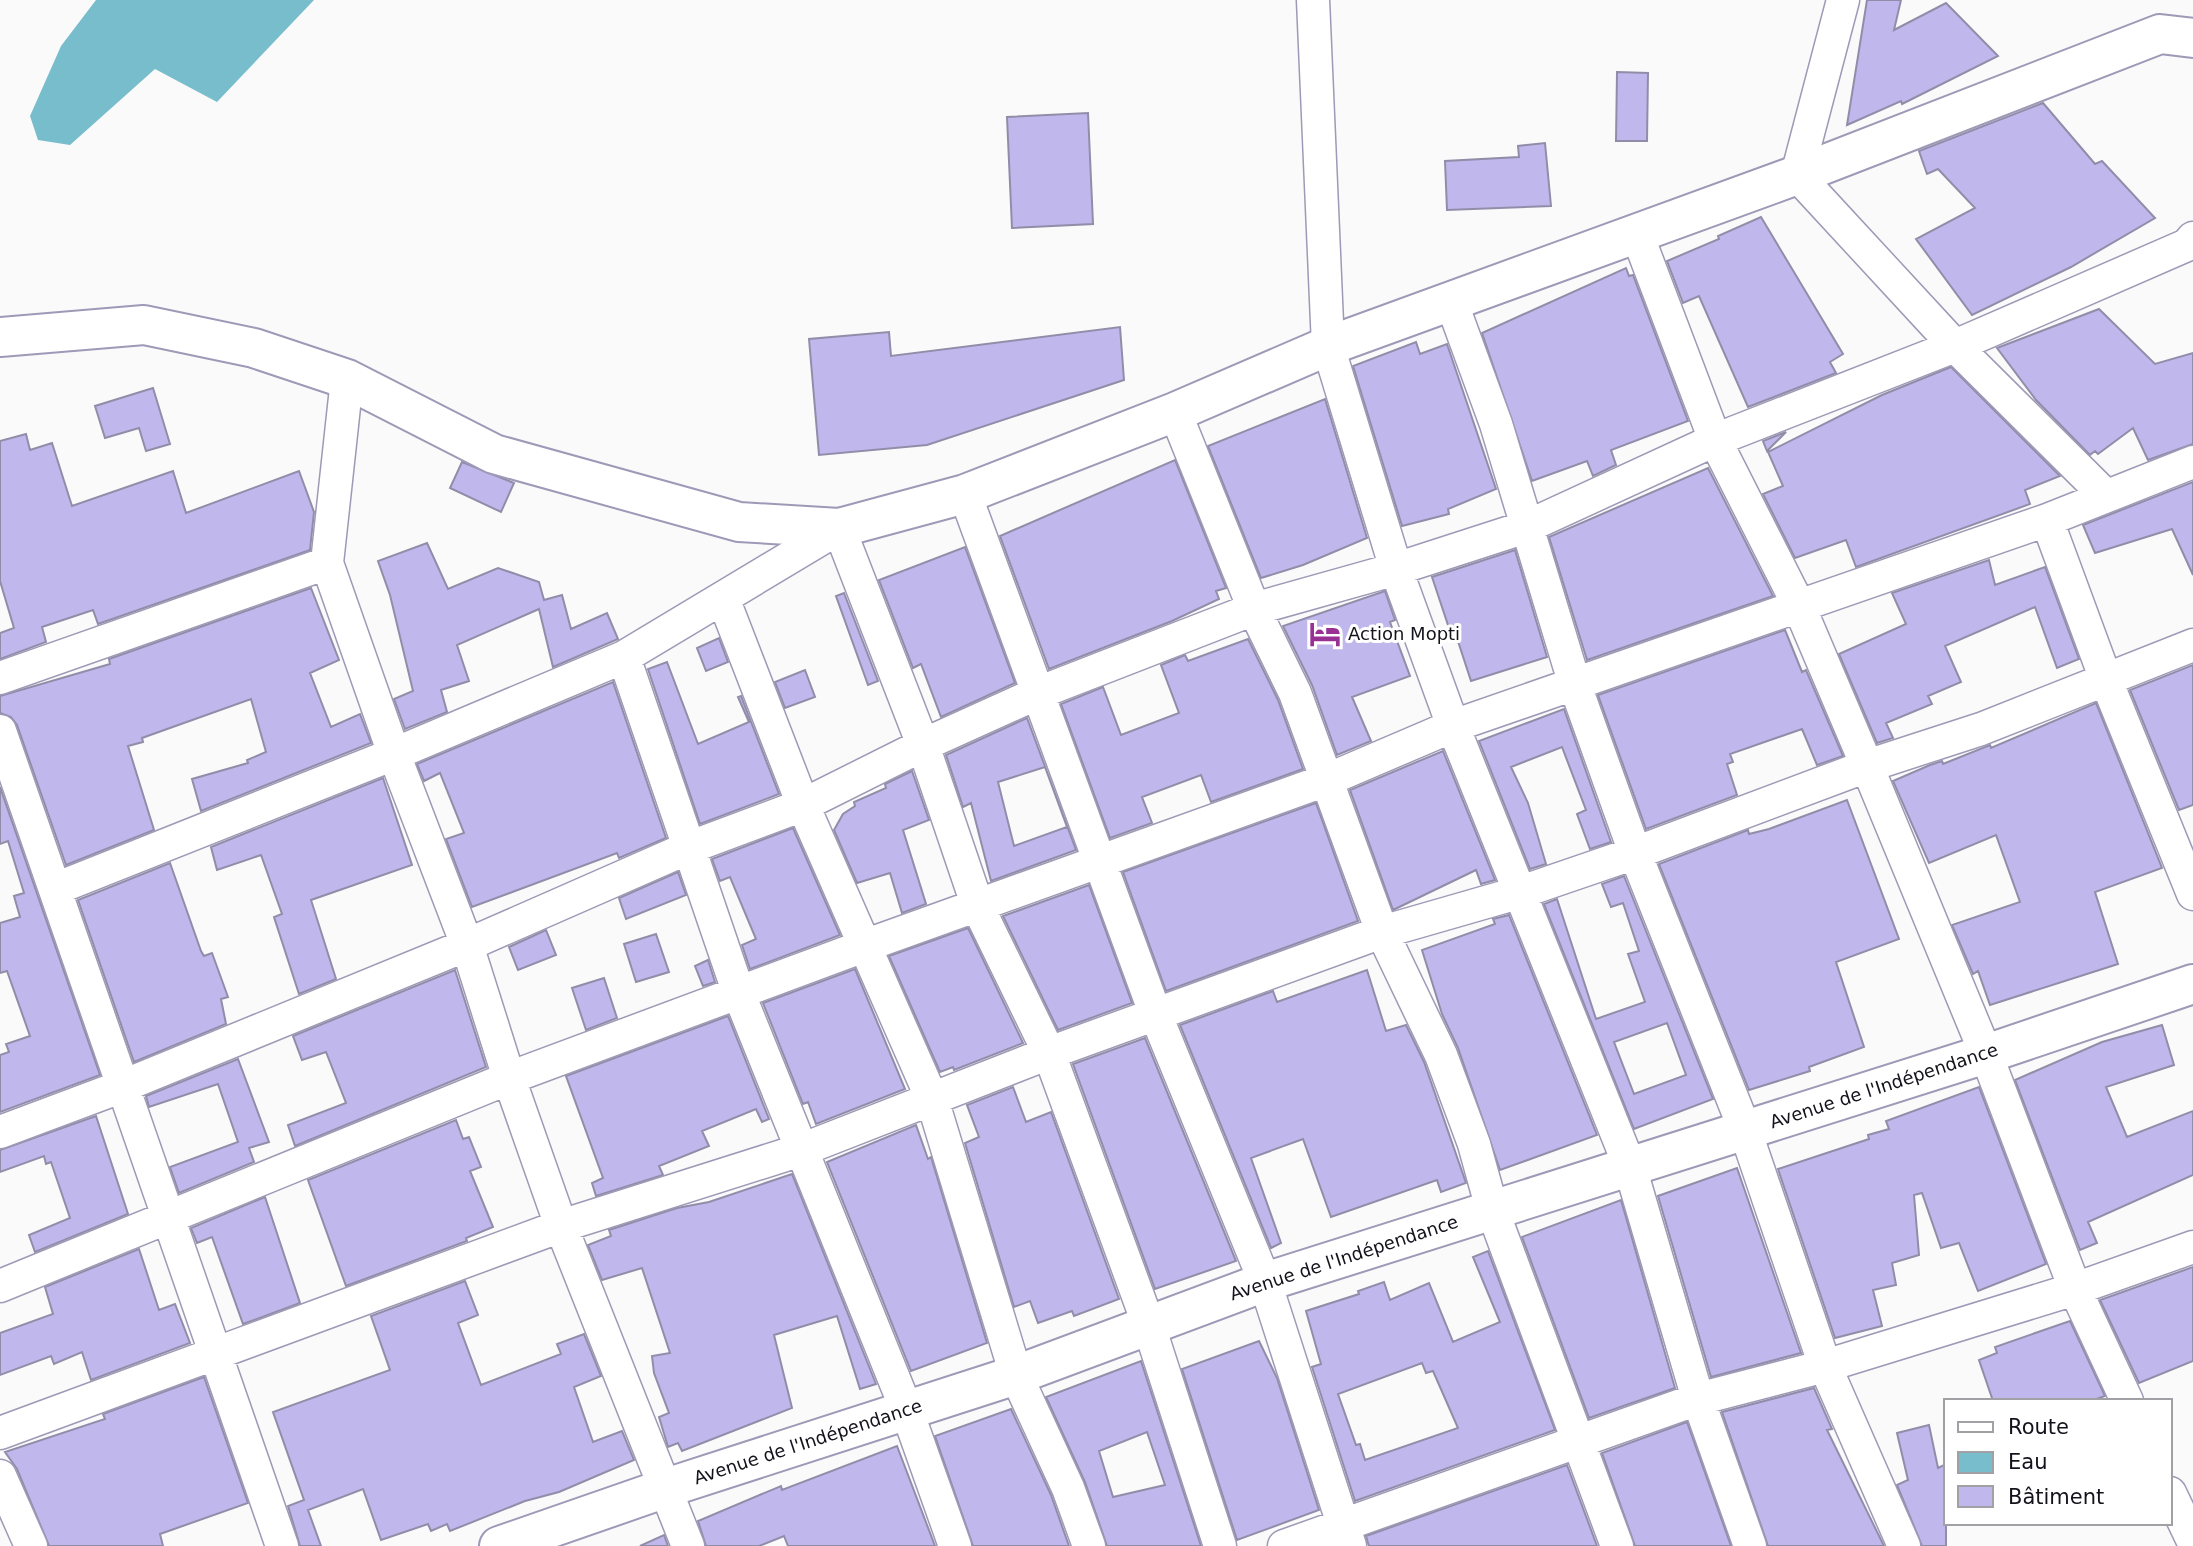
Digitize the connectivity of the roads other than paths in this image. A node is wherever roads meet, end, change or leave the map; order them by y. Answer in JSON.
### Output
{"nodes":[{"id":1,"x":1313,"y":0,"type":"edge"},
{"id":2,"x":1843,"y":0,"type":"edge"},
{"id":3,"x":2193,"y":38,"type":"edge"},
{"id":4,"x":1797,"y":175,"type":"junction"},
{"id":5,"x":1637,"y":234,"type":"junction"},
{"id":6,"x":2193,"y":238,"type":"edge"},
{"id":7,"x":1451,"y":301,"type":"junction"},
{"id":8,"x":0,"y":337,"type":"edge"},
{"id":9,"x":1328,"y":346,"type":"junction"},
{"id":10,"x":1955,"y":346,"type":"junction"},
{"id":11,"x":346,"y":379,"type":"junction"},
{"id":12,"x":1175,"y":412,"type":"junction"},
{"id":13,"x":1715,"y":440,"type":"junction"},
{"id":14,"x":2193,"y":462,"type":"edge"},
{"id":15,"x":965,"y":494,"type":"junction"},
{"id":16,"x":2105,"y":495,"type":"junction"},
{"id":17,"x":2047,"y":520,"type":"junction"},
{"id":18,"x":1525,"y":527,"type":"junction"},
{"id":19,"x":839,"y":528,"type":"junction"},
{"id":20,"x":327,"y":563,"type":"junction"},
{"id":21,"x":1396,"y":569,"type":"junction"},
{"id":22,"x":723,"y":598,"type":"junction"},
{"id":23,"x":1799,"y":606,"type":"junction"},
{"id":24,"x":1254,"y":609,"type":"junction"},
{"id":25,"x":2193,"y":645,"type":"edge"},
{"id":26,"x":624,"y":657,"type":"junction"},
{"id":27,"x":0,"y":678,"type":"edge"},
{"id":28,"x":2106,"y":680,"type":"junction"},
{"id":29,"x":1575,"y":685,"type":"junction"},
{"id":30,"x":1038,"y":693,"type":"junction"},
{"id":31,"x":1453,"y":726,"type":"junction"},
{"id":32,"x":0,"y":731,"type":"edge"},
{"id":33,"x":923,"y":745,"type":"junction"},
{"id":34,"x":394,"y":754,"type":"junction"},
{"id":35,"x":1867,"y":765,"type":"junction"},
{"id":36,"x":1329,"y":779,"type":"junction"},
{"id":37,"x":803,"y":805,"type":"junction"},
{"id":38,"x":688,"y":848,"type":"junction"},
{"id":39,"x":1636,"y":853,"type":"junction"},
{"id":40,"x":1099,"y":862,"type":"junction"},
{"id":41,"x":55,"y":889,"type":"junction"},
{"id":42,"x":1521,"y":892,"type":"junction"},
{"id":43,"x":2193,"y":894,"type":"edge"},
{"id":44,"x":978,"y":907,"type":"junction"},
{"id":45,"x":1382,"y":932,"type":"junction"},
{"id":46,"x":467,"y":945,"type":"junction"},
{"id":47,"x":864,"y":946,"type":"junction"},
{"id":48,"x":2193,"y":984,"type":"edge"},
{"id":49,"x":739,"y":994,"type":"junction"},
{"id":50,"x":1154,"y":1013,"type":"junction"},
{"id":51,"x":1049,"y":1053,"type":"junction"},
{"id":52,"x":1986,"y":1054,"type":"junction"},
{"id":53,"x":509,"y":1078,"type":"junction"},
{"id":54,"x":123,"y":1086,"type":"junction"},
{"id":55,"x":932,"y":1099,"type":"junction"},
{"id":56,"x":1745,"y":1130,"type":"junction"},
{"id":57,"x":0,"y":1132,"type":"edge"},
{"id":58,"x":801,"y":1150,"type":"junction"},
{"id":59,"x":1630,"y":1167,"type":"junction"},
{"id":60,"x":1492,"y":1209,"type":"junction"},
{"id":61,"x":169,"y":1219,"type":"junction"},
{"id":62,"x":561,"y":1226,"type":"junction"},
{"id":63,"x":2193,"y":1247,"type":"edge"},
{"id":64,"x":1265,"y":1282,"type":"junction"},
{"id":65,"x":0,"y":1286,"type":"edge"},
{"id":66,"x":2075,"y":1289,"type":"junction"},
{"id":67,"x":1149,"y":1326,"type":"junction"},
{"id":68,"x":216,"y":1353,"type":"junction"},
{"id":69,"x":1825,"y":1367,"type":"junction"},
{"id":70,"x":1016,"y":1375,"type":"junction"},
{"id":71,"x":1698,"y":1399,"type":"junction"},
{"id":72,"x":2126,"y":1399,"type":"edge"},
{"id":73,"x":907,"y":1411,"type":"junction"},
{"id":74,"x":0,"y":1433,"type":"edge"},
{"id":75,"x":1578,"y":1443,"type":"junction"},
{"id":76,"x":0,"y":1476,"type":"edge"},
{"id":77,"x":666,"y":1488,"type":"junction"},
{"id":78,"x":2172,"y":1497,"type":"edge"},
{"id":79,"x":1346,"y":1535,"type":"edge"},
{"id":80,"x":2193,"y":1541,"type":"edge"},
{"id":81,"x":31,"y":1546,"type":"edge"},
{"id":82,"x":282,"y":1546,"type":"edge"},
{"id":83,"x":499,"y":1546,"type":"edge"},
{"id":84,"x":688,"y":1546,"type":"edge"},
{"id":85,"x":955,"y":1546,"type":"edge"},
{"id":86,"x":1089,"y":1546,"type":"edge"},
{"id":87,"x":1220,"y":1546,"type":"edge"},
{"id":88,"x":1284,"y":1546,"type":"edge"},
{"id":89,"x":1617,"y":1546,"type":"edge"},
{"id":90,"x":1750,"y":1546,"type":"edge"},
{"id":91,"x":1904,"y":1546,"type":"edge"}],
"edges":[{"from":1,"to":9,"type":"street"},
{"from":2,"to":4,"type":"street"},
{"from":3,"to":4,"type":"main road"},
{"from":4,"to":5,"type":"main road"},
{"from":4,"to":10,"type":"street"},
{"from":5,"to":7,"type":"main road"},
{"from":5,"to":13,"type":"street"},
{"from":6,"to":10,"type":"street"},
{"from":7,"to":9,"type":"main road"},
{"from":7,"to":18,"type":"street"},
{"from":8,"to":11,"type":"main road"},
{"from":9,"to":12,"type":"main road"},
{"from":9,"to":21,"type":"street"},
{"from":10,"to":13,"type":"street"},
{"from":10,"to":16,"type":"street"},
{"from":11,"to":19,"type":"main road"},
{"from":11,"to":20,"type":"street"},
{"from":12,"to":15,"type":"main road"},
{"from":12,"to":24,"type":"street"},
{"from":13,"to":18,"type":"street"},
{"from":13,"to":23,"type":"street"},
{"from":14,"to":16,"type":"street"},
{"from":15,"to":19,"type":"main road"},
{"from":15,"to":30,"type":"street"},
{"from":16,"to":17,"type":"street"},
{"from":17,"to":23,"type":"street"},
{"from":17,"to":28,"type":"street"},
{"from":18,"to":21,"type":"street"},
{"from":18,"to":29,"type":"street"},
{"from":19,"to":22,"type":"street"},
{"from":19,"to":33,"type":"street"},
{"from":20,"to":27,"type":"street"},
{"from":20,"to":34,"type":"street"},
{"from":21,"to":24,"type":"street"},
{"from":21,"to":31,"type":"street"},
{"from":22,"to":26,"type":"street"},
{"from":22,"to":37,"type":"street"},
{"from":23,"to":29,"type":"street"},
{"from":23,"to":35,"type":"street"},
{"from":24,"to":30,"type":"street"},
{"from":24,"to":36,"type":"street"},
{"from":25,"to":28,"type":"street"},
{"from":26,"to":34,"type":"street"},
{"from":26,"to":38,"type":"street"},
{"from":28,"to":35,"type":"street"},
{"from":28,"to":43,"type":"street"},
{"from":29,"to":31,"type":"street"},
{"from":29,"to":39,"type":"street"},
{"from":30,"to":33,"type":"street"},
{"from":30,"to":40,"type":"street"},
{"from":31,"to":36,"type":"street"},
{"from":31,"to":42,"type":"street"},
{"from":32,"to":41,"type":"street"},
{"from":33,"to":37,"type":"street"},
{"from":33,"to":44,"type":"street"},
{"from":34,"to":41,"type":"street"},
{"from":34,"to":46,"type":"street"},
{"from":35,"to":39,"type":"street"},
{"from":35,"to":52,"type":"street"},
{"from":36,"to":40,"type":"street"},
{"from":36,"to":45,"type":"street"},
{"from":37,"to":38,"type":"street"},
{"from":37,"to":47,"type":"street"},
{"from":38,"to":46,"type":"street"},
{"from":38,"to":49,"type":"street"},
{"from":39,"to":42,"type":"street"},
{"from":39,"to":56,"type":"street"},
{"from":40,"to":44,"type":"street"},
{"from":40,"to":50,"type":"street"},
{"from":41,"to":54,"type":"street"},
{"from":42,"to":45,"type":"street"},
{"from":42,"to":59,"type":"street"},
{"from":44,"to":47,"type":"street"},
{"from":44,"to":51,"type":"street"},
{"from":45,"to":50,"type":"street"},
{"from":45,"to":60,"type":"street"},
{"from":46,"to":53,"type":"street"},
{"from":46,"to":54,"type":"street"},
{"from":47,"to":49,"type":"street"},
{"from":47,"to":55,"type":"street"},
{"from":48,"to":52,"type":"main road","name":"Avenue de l'Indépendance"},
{"from":49,"to":53,"type":"street"},
{"from":49,"to":58,"type":"street"},
{"from":50,"to":51,"type":"street"},
{"from":50,"to":64,"type":"street"},
{"from":51,"to":55,"type":"street"},
{"from":51,"to":67,"type":"street"},
{"from":52,"to":56,"type":"main road","name":"Avenue de l'Indépendance"},
{"from":52,"to":66,"type":"street"},
{"from":53,"to":61,"type":"street"},
{"from":53,"to":62,"type":"street"},
{"from":54,"to":57,"type":"street"},
{"from":54,"to":61,"type":"street"},
{"from":55,"to":58,"type":"street"},
{"from":55,"to":70,"type":"street"},
{"from":56,"to":59,"type":"main road","name":"Avenue de l'Indépendance"},
{"from":56,"to":69,"type":"street"},
{"from":58,"to":62,"type":"street"},
{"from":58,"to":73,"type":"street"},
{"from":59,"to":60,"type":"main road","name":"Avenue de l'Indépendance"},
{"from":59,"to":71,"type":"street"},
{"from":60,"to":64,"type":"main road","name":"Avenue de l'Indépendance"},
{"from":60,"to":75,"type":"street"},
{"from":61,"to":65,"type":"street"},
{"from":61,"to":68,"type":"street"},
{"from":62,"to":68,"type":"street"},
{"from":62,"to":77,"type":"street"},
{"from":63,"to":66,"type":"street"},
{"from":64,"to":67,"type":"main road","name":"Avenue de l'Indépendance"},
{"from":64,"to":79,"type":"street"},
{"from":66,"to":69,"type":"street"},
{"from":66,"to":72,"type":"street"},
{"from":67,"to":70,"type":"main road","name":"Avenue de l'Indépendance"},
{"from":67,"to":87,"type":"street"},
{"from":68,"to":74,"type":"street"},
{"from":68,"to":82,"type":"street"},
{"from":69,"to":71,"type":"street"},
{"from":69,"to":91,"type":"street"},
{"from":70,"to":73,"type":"main road","name":"Avenue de l'Indépendance"},
{"from":70,"to":86,"type":"street"},
{"from":71,"to":75,"type":"street"},
{"from":71,"to":90,"type":"street"},
{"from":73,"to":77,"type":"main road","name":"Avenue de l'Indépendance"},
{"from":73,"to":85,"type":"street"},
{"from":75,"to":79,"type":"street"},
{"from":75,"to":89,"type":"street"},
{"from":76,"to":81,"type":"street"},
{"from":77,"to":83,"type":"main road","name":"Avenue de l'Indépendance"},
{"from":77,"to":84,"type":"street"},
{"from":78,"to":80,"type":"street"},
{"from":79,"to":88,"type":"street"}]}
